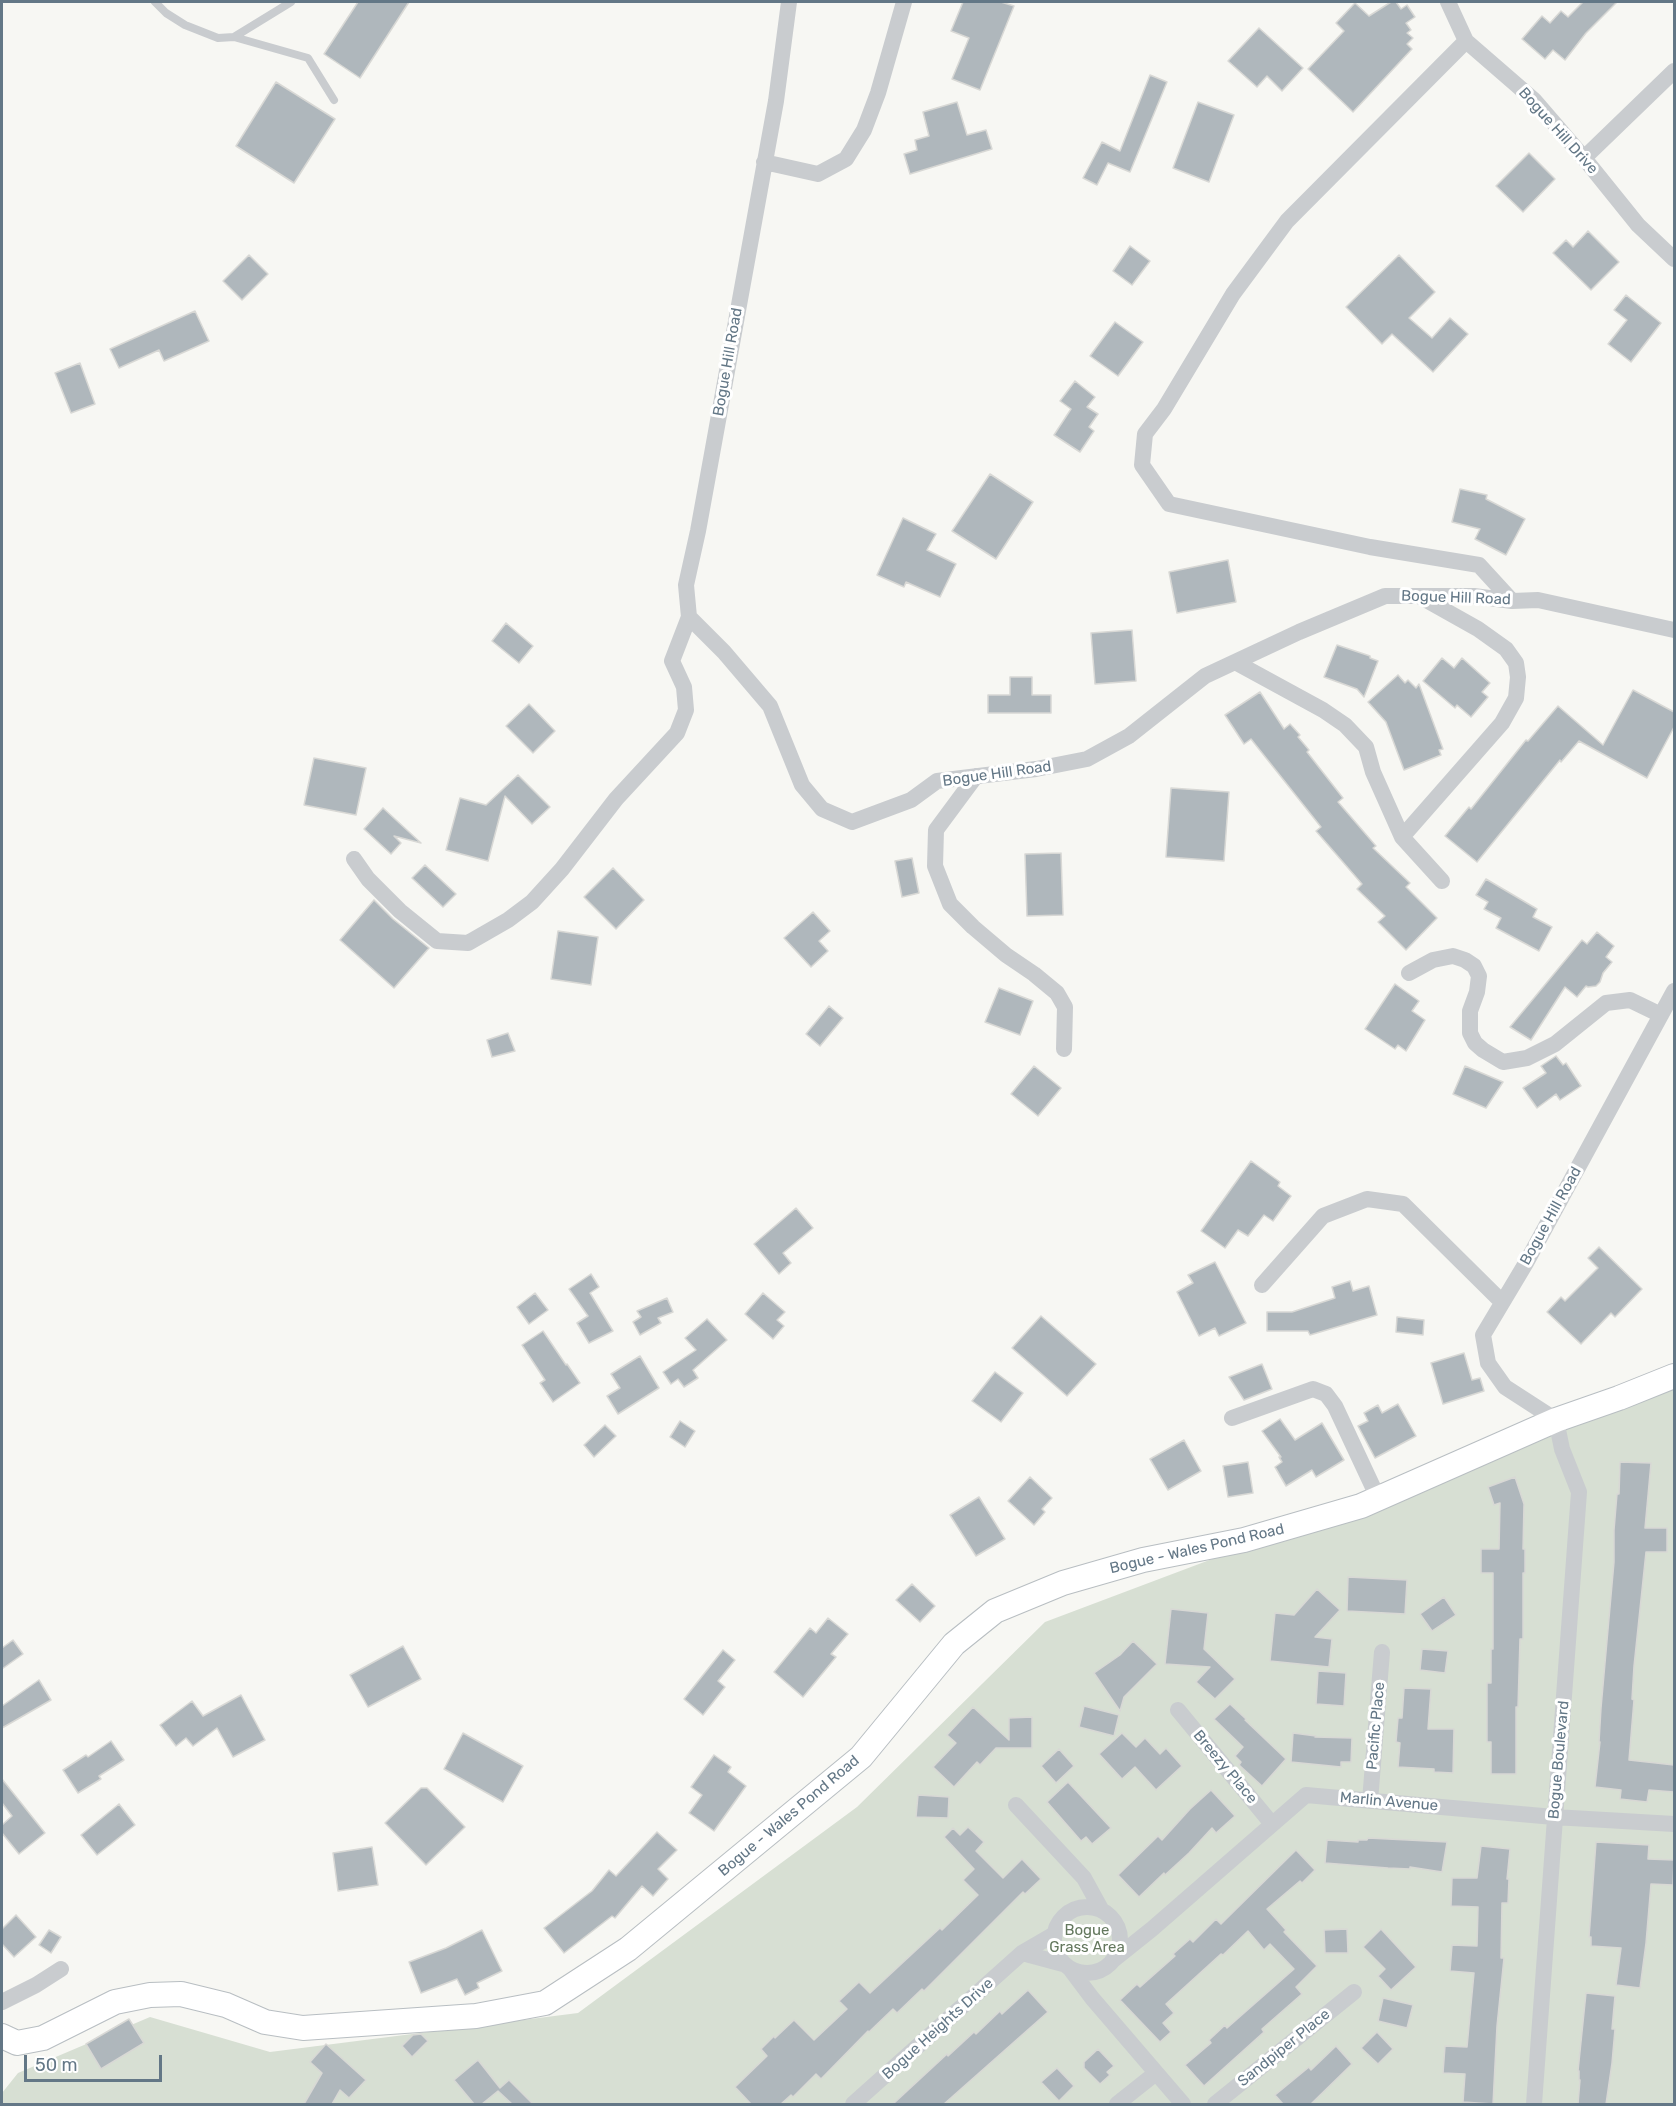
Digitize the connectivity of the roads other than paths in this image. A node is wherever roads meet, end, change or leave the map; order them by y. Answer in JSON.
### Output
{"nodes":[{"id":1,"x":155,"y":2,"type":"edge"},
{"id":2,"x":291,"y":2,"type":"edge"},
{"id":3,"x":789,"y":2,"type":"edge"},
{"id":4,"x":904,"y":2,"type":"edge"},
{"id":5,"x":1448,"y":2,"type":"edge"},
{"id":6,"x":234,"y":37,"type":"junction"},
{"id":7,"x":1466,"y":41,"type":"junction"},
{"id":8,"x":1674,"y":71,"type":"edge"},
{"id":9,"x":334,"y":100,"type":"dead end"},
{"id":10,"x":1584,"y":158,"type":"junction"},
{"id":11,"x":764,"y":162,"type":"junction"},
{"id":12,"x":1674,"y":259,"type":"edge"},
{"id":13,"x":1421,"y":596,"type":"junction"},
{"id":14,"x":1512,"y":601,"type":"junction"},
{"id":15,"x":689,"y":617,"type":"junction"},
{"id":16,"x":1674,"y":630,"type":"edge"},
{"id":17,"x":1235,"y":662,"type":"junction"},
{"id":18,"x":976,"y":776,"type":"junction"},
{"id":19,"x":1402,"y":837,"type":"junction"},
{"id":20,"x":354,"y":859,"type":"dead end"},
{"id":21,"x":1442,"y":881,"type":"dead end"},
{"id":22,"x":1409,"y":973,"type":"dead end"},
{"id":23,"x":1674,"y":991,"type":"edge"},
{"id":24,"x":1661,"y":1015,"type":"junction"},
{"id":25,"x":1064,"y":1049,"type":"dead end"},
{"id":26,"x":1262,"y":1285,"type":"dead end"},
{"id":27,"x":1502,"y":1302,"type":"junction"},
{"id":28,"x":1674,"y":1376,"type":"edge"},
{"id":29,"x":1232,"y":1418,"type":"dead end"},
{"id":30,"x":1556,"y":1420,"type":"junction"},
{"id":31,"x":1378,"y":1498,"type":"junction"},
{"id":32,"x":1382,"y":1652,"type":"dead end"},
{"id":33,"x":1178,"y":1710,"type":"dead end"},
{"id":34,"x":1370,"y":1801,"type":"junction"},
{"id":35,"x":1016,"y":1805,"type":"dead end"},
{"id":36,"x":1554,"y":1817,"type":"junction"},
{"id":37,"x":1272,"y":1824,"type":"junction"},
{"id":38,"x":1674,"y":1824,"type":"edge"},
{"id":39,"x":1084,"y":1878,"type":"junction"},
{"id":40,"x":1078,"y":1908,"type":"junction"},
{"id":41,"x":1101,"y":1909,"type":"junction"},
{"id":42,"x":1117,"y":1925,"type":"junction"},
{"id":43,"x":1152,"y":1929,"type":"junction"},
{"id":44,"x":1053,"y":1935,"type":"junction"},
{"id":45,"x":1022,"y":1953,"type":"junction"},
{"id":46,"x":1106,"y":1966,"type":"junction"},
{"id":47,"x":1067,"y":1967,"type":"junction"},
{"id":48,"x":61,"y":1969,"type":"dead end"},
{"id":49,"x":1354,"y":1992,"type":"dead end"},
{"id":50,"x":1092,"y":1998,"type":"junction"},
{"id":51,"x":2,"y":2002,"type":"edge"},
{"id":52,"x":2,"y":2036,"type":"edge"},
{"id":53,"x":1156,"y":2073,"type":"junction"},
{"id":54,"x":853,"y":2104,"type":"edge"},
{"id":55,"x":1117,"y":2104,"type":"edge"},
{"id":56,"x":1183,"y":2104,"type":"edge"},
{"id":57,"x":1215,"y":2104,"type":"edge"},
{"id":58,"x":1534,"y":2104,"type":"edge"}],
"edges":[{"from":1,"to":6,"type":"lane"},
{"from":2,"to":6,"type":"lane"},
{"from":3,"to":11,"type":"street","name":"Bogue Hill Road"},
{"from":4,"to":11,"type":"street"},
{"from":5,"to":7,"type":"street","name":"Bogue Hill Drive"},
{"from":6,"to":9,"type":"lane"},
{"from":7,"to":10,"type":"street","name":"Bogue Hill Drive"},
{"from":7,"to":14,"type":"street"},
{"from":8,"to":10,"type":"street"},
{"from":10,"to":12,"type":"street","name":"Bogue Hill Drive"},
{"from":11,"to":15,"type":"street","name":"Bogue Hill Road"},
{"from":13,"to":14,"type":"street","name":"Bogue Hill Road"},
{"from":13,"to":17,"type":"street","name":"Bogue Hill Road"},
{"from":13,"to":19,"type":"street"},
{"from":14,"to":16,"type":"street","name":"Bogue Hill Road"},
{"from":15,"to":18,"type":"street","name":"Bogue Hill Road"},
{"from":15,"to":20,"type":"street"},
{"from":17,"to":18,"type":"street","name":"Bogue Hill Road"},
{"from":17,"to":19,"type":"street"},
{"from":18,"to":25,"type":"street"},
{"from":19,"to":21,"type":"street"},
{"from":22,"to":24,"type":"street"},
{"from":23,"to":24,"type":"street","name":"Bogue Hill Road"},
{"from":24,"to":27,"type":"street","name":"Bogue Hill Road"},
{"from":26,"to":27,"type":"street"},
{"from":27,"to":30,"type":"street","name":"Bogue Hill Road"},
{"from":28,"to":30,"type":"street","name":"Bogue - Wales Pond Road"},
{"from":29,"to":31,"type":"street"},
{"from":30,"to":31,"type":"street","name":"Bogue - Wales Pond Road"},
{"from":30,"to":36,"type":"street","name":"Bogue Boulevard"},
{"from":31,"to":52,"type":"street","name":"Bogue - Wales Pond Road"},
{"from":32,"to":34,"type":"street","name":"Pacific Place"},
{"from":33,"to":37,"type":"street","name":"Breezy Place"},
{"from":34,"to":36,"type":"street","name":"Marlin Avenue"},
{"from":34,"to":37,"type":"street","name":"Marlin Avenue"},
{"from":35,"to":39,"type":"street"},
{"from":36,"to":38,"type":"street","name":"Marlin Avenue"},
{"from":36,"to":58,"type":"street","name":"Bogue Boulevard"},
{"from":37,"to":43,"type":"street","name":"Marlin Avenue"},
{"from":39,"to":40,"type":"street"},
{"from":39,"to":41,"type":"street"},
{"from":40,"to":41,"type":"street"},
{"from":40,"to":44,"type":"street"},
{"from":41,"to":42,"type":"street"},
{"from":42,"to":43,"type":"street"},
{"from":42,"to":46,"type":"street"},
{"from":43,"to":46,"type":"street","name":"Marlin Avenue"},
{"from":44,"to":45,"type":"street","name":"Bogue Heights Drive"},
{"from":44,"to":47,"type":"street"},
{"from":45,"to":47,"type":"street"},
{"from":45,"to":54,"type":"street","name":"Bogue Heights Drive"},
{"from":46,"to":47,"type":"street"},
{"from":46,"to":50,"type":"street"},
{"from":47,"to":50,"type":"street"},
{"from":48,"to":51,"type":"street"},
{"from":49,"to":57,"type":"street","name":"Sandpiper Place"},
{"from":50,"to":53,"type":"street"},
{"from":53,"to":55,"type":"street"},
{"from":53,"to":56,"type":"street"}]}
